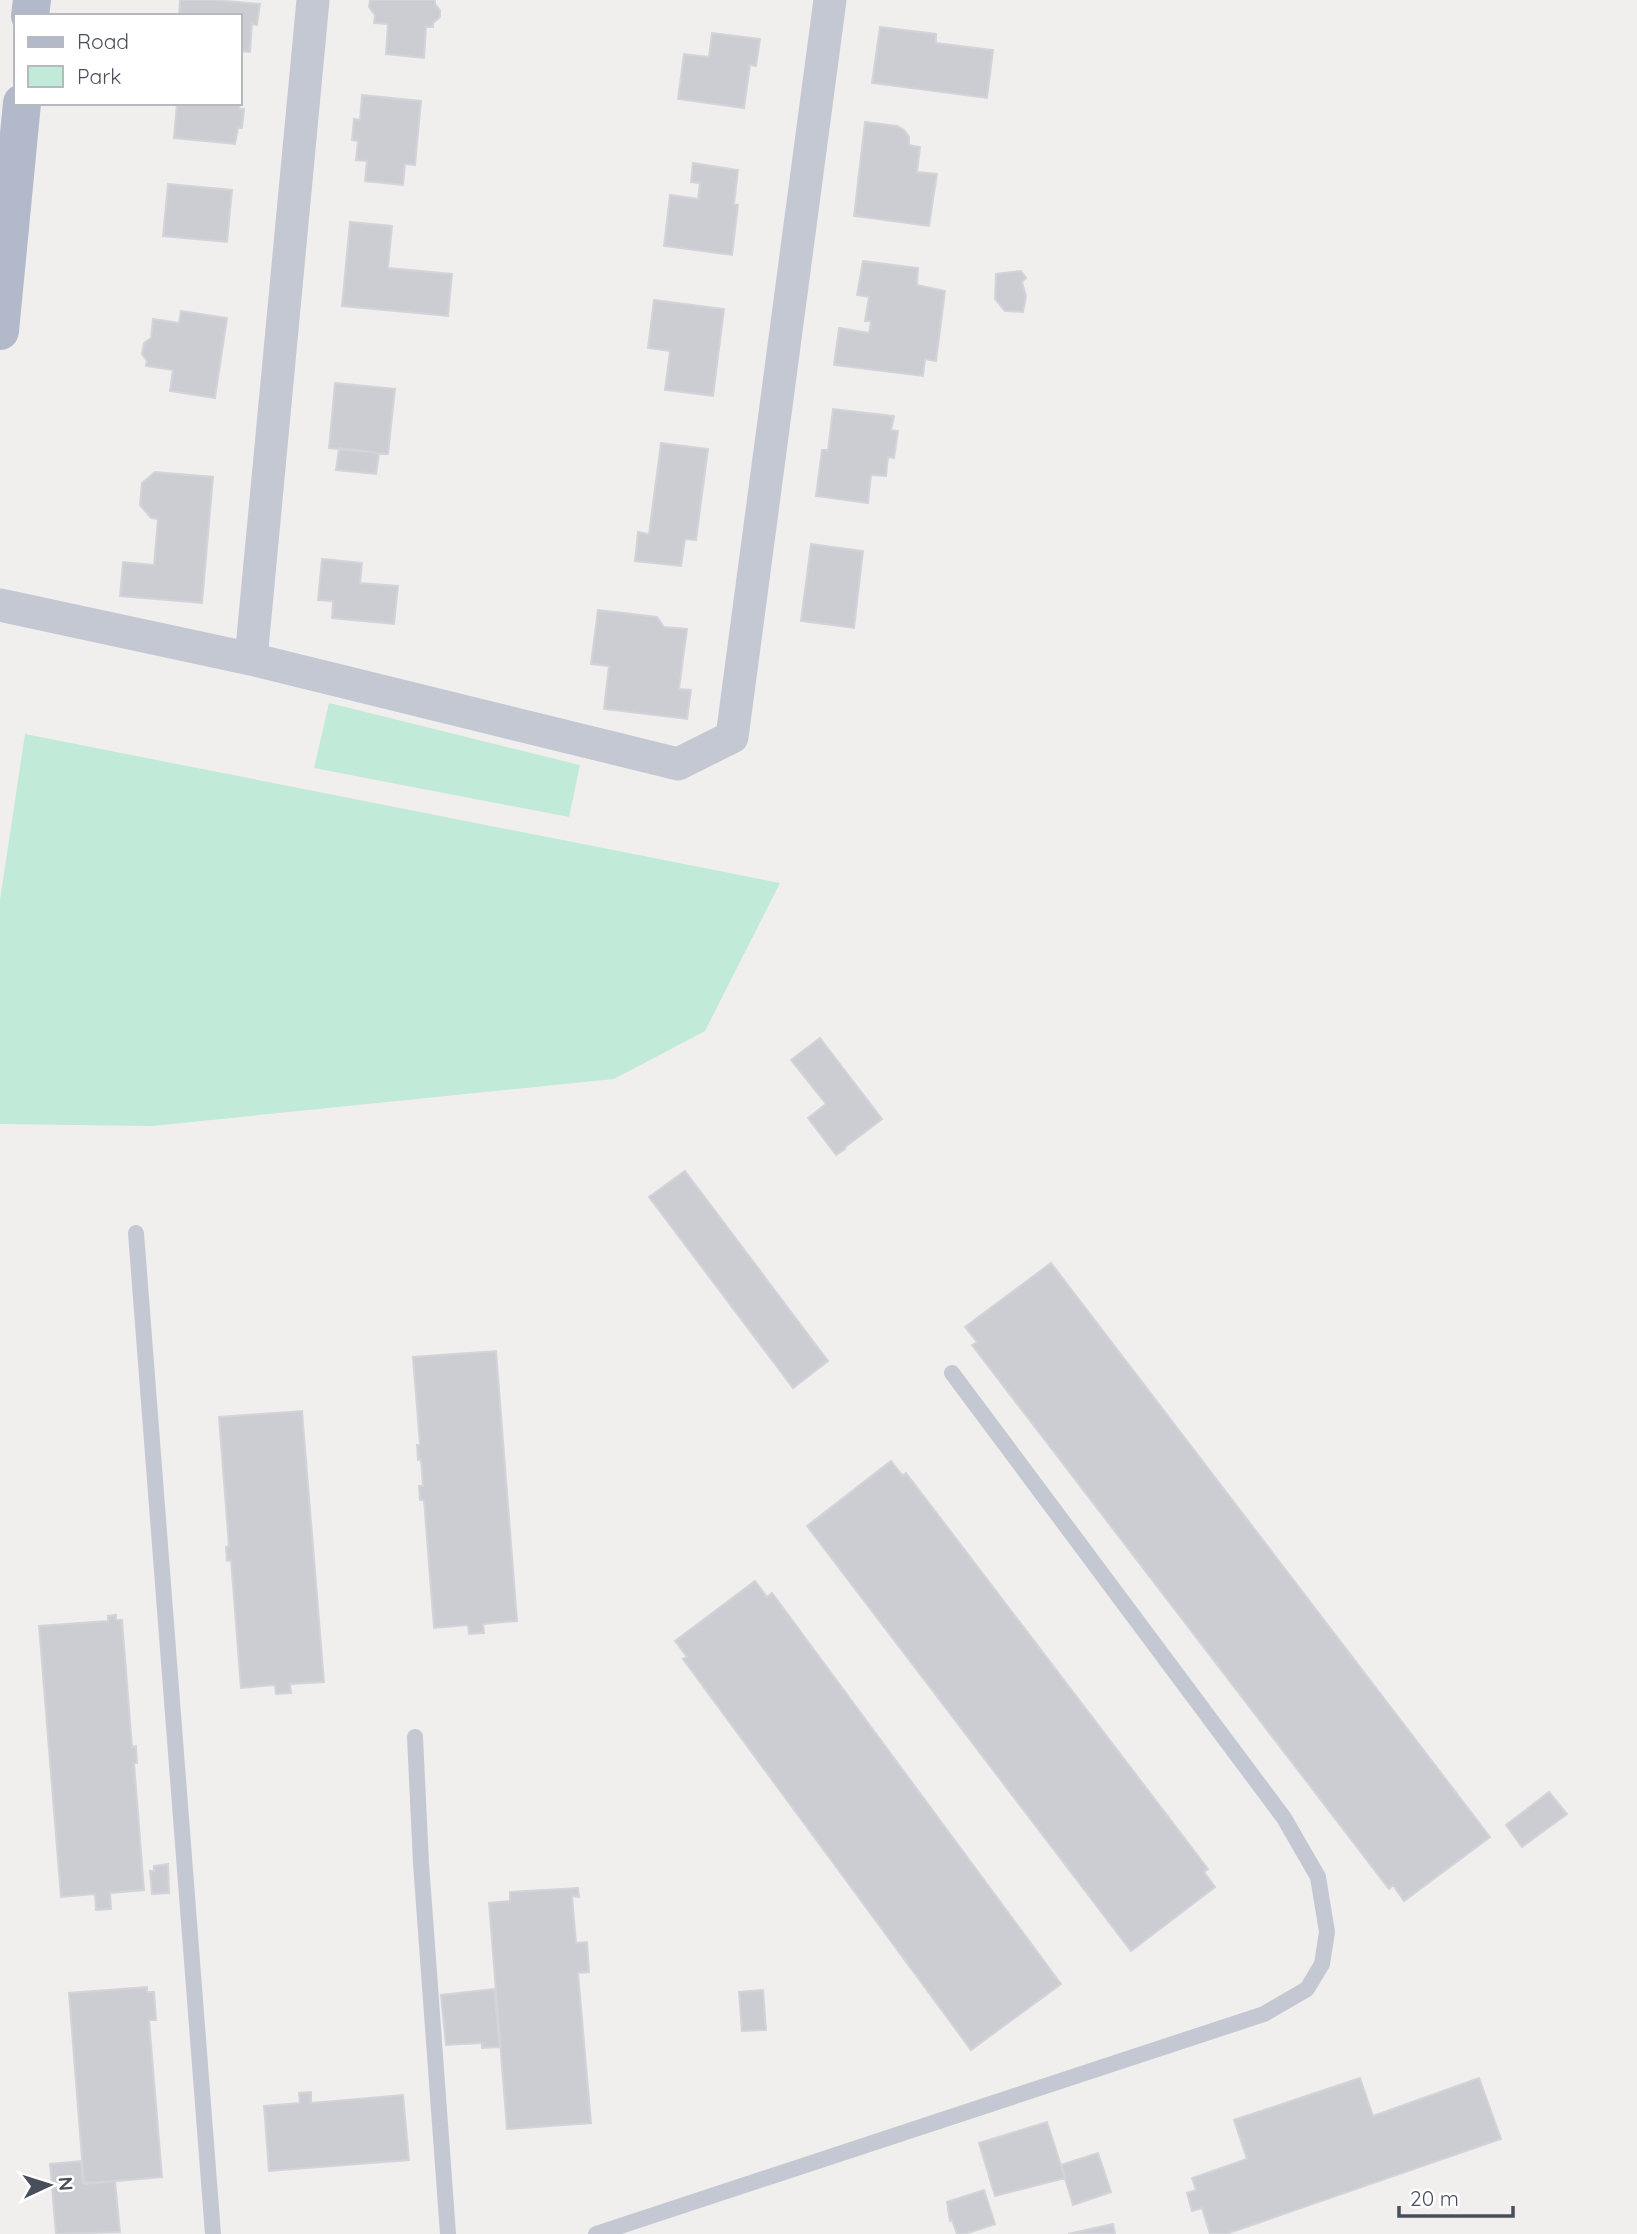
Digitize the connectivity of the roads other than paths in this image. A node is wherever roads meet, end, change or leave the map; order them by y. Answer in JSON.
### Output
{"nodes":[{"id":1,"x":313,"y":0,"type":"edge"},
{"id":2,"x":830,"y":0,"type":"edge"},
{"id":3,"x":22,"y":105,"type":"edge"},
{"id":4,"x":0,"y":331,"type":"edge"},
{"id":5,"x":0,"y":605,"type":"edge"},
{"id":6,"x":251,"y":659,"type":"junction"},
{"id":7,"x":136,"y":1233,"type":"dead end"},
{"id":8,"x":952,"y":1373,"type":"dead end"},
{"id":9,"x":415,"y":1737,"type":"dead end"},
{"id":10,"x":213,"y":2234,"type":"edge"},
{"id":11,"x":448,"y":2234,"type":"edge"},
{"id":12,"x":596,"y":2234,"type":"edge"}],
"edges":[{"from":1,"to":6,"type":"street"},
{"from":2,"to":6,"type":"street"},
{"from":3,"to":4,"type":"main road"},
{"from":5,"to":6,"type":"street"},
{"from":7,"to":10,"type":"lane"},
{"from":8,"to":12,"type":"lane"},
{"from":9,"to":11,"type":"lane"}]}
